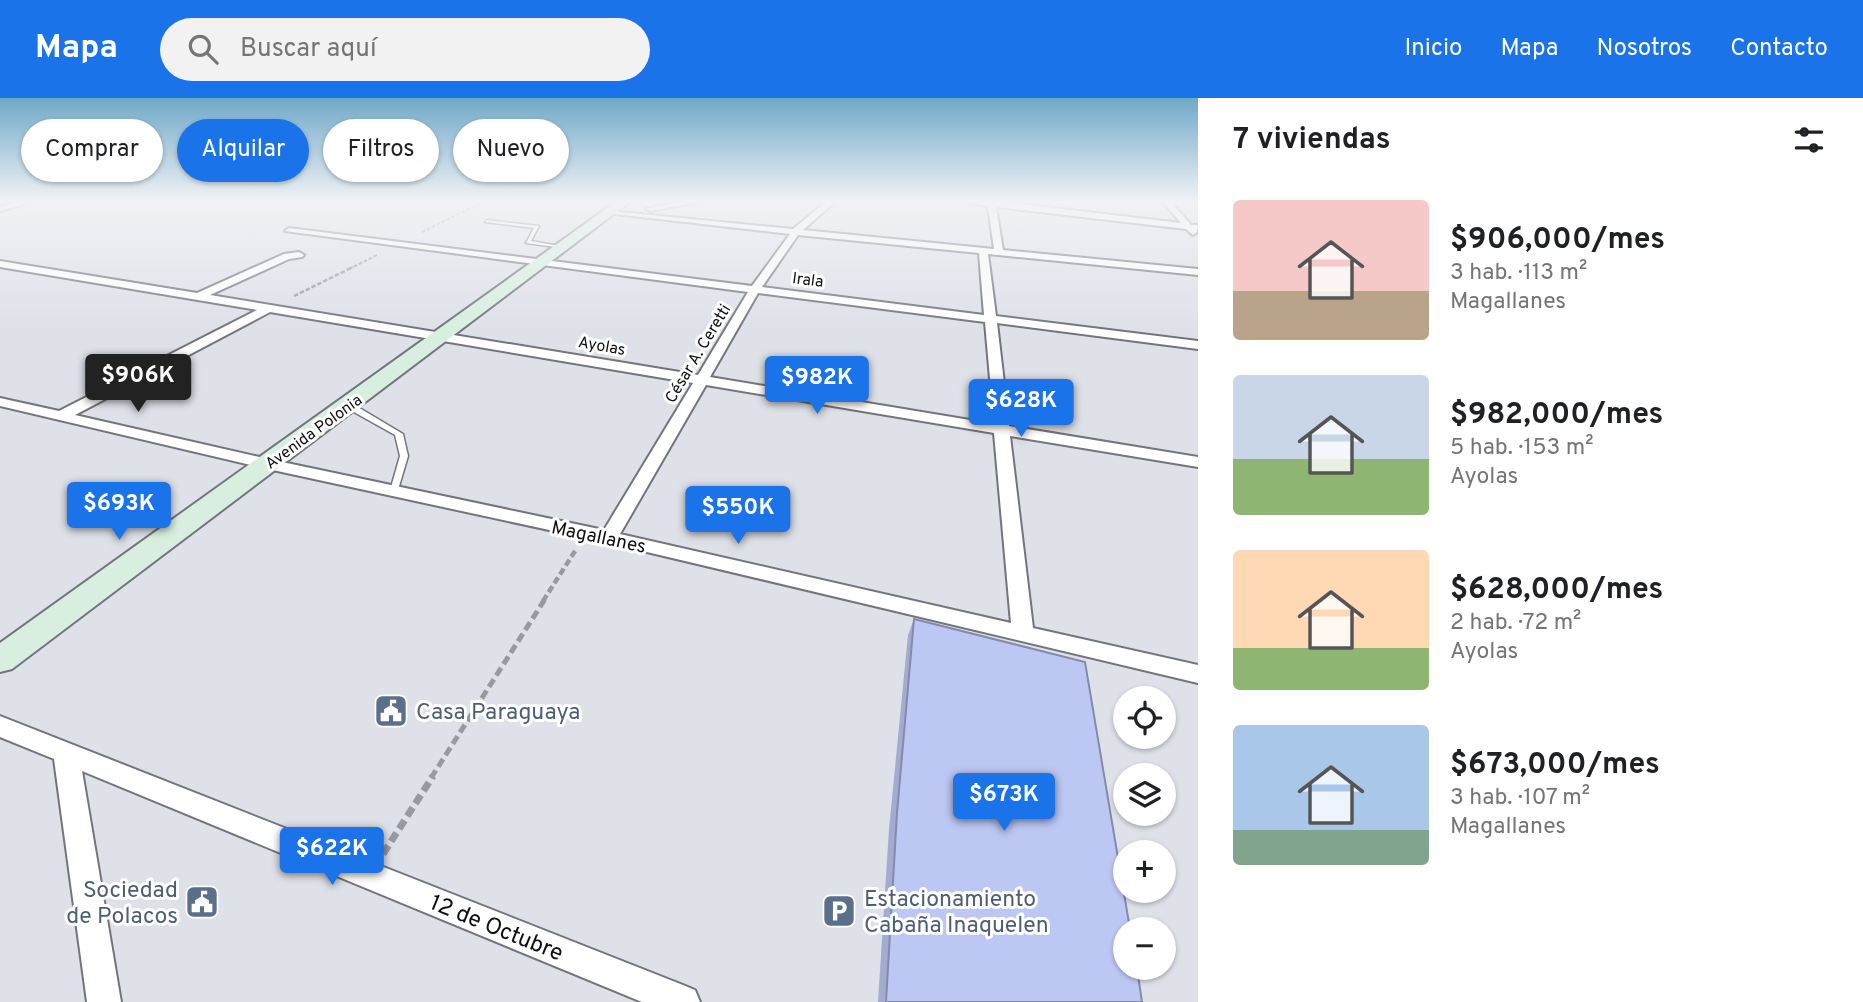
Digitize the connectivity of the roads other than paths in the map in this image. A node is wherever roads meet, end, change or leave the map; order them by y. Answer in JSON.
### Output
{"nodes":[{"id":1,"x":388,"y":243,"type":"edge"},
{"id":2,"x":532,"y":243,"type":"edge"},
{"id":3,"x":568,"y":243,"type":"edge"},
{"id":4,"x":787,"y":243,"type":"edge"},
{"id":5,"x":915,"y":243,"type":"edge"},
{"id":6,"x":991,"y":243,"type":"edge"},
{"id":7,"x":563,"y":247,"type":"junction"},
{"id":8,"x":991,"y":251,"type":"junction"},
{"id":9,"x":299,"y":255,"type":"dead end"},
{"id":10,"x":542,"y":262,"type":"junction"},
{"id":11,"x":0,"y":264,"type":"edge"},
{"id":12,"x":1198,"y":272,"type":"edge"},
{"id":13,"x":756,"y":288,"type":"junction"},
{"id":14,"x":199,"y":296,"type":"junction"},
{"id":15,"x":271,"y":307,"type":"junction"},
{"id":16,"x":992,"y":318,"type":"junction"},
{"id":17,"x":442,"y":336,"type":"junction"},
{"id":18,"x":1198,"y":345,"type":"edge"},
{"id":19,"x":702,"y":379,"type":"junction"},
{"id":20,"x":0,"y":402,"type":"edge"},
{"id":21,"x":348,"y":405,"type":"junction"},
{"id":22,"x":63,"y":415,"type":"junction"},
{"id":23,"x":1002,"y":429,"type":"junction"},
{"id":24,"x":1198,"y":462,"type":"edge"},
{"id":25,"x":268,"y":464,"type":"junction"},
{"id":26,"x":394,"y":491,"type":"junction"},
{"id":27,"x":609,"y":537,"type":"junction"},
{"id":28,"x":1023,"y":632,"type":"junction"},
{"id":29,"x":0,"y":660,"type":"edge"},
{"id":30,"x":1198,"y":674,"type":"edge"},
{"id":31,"x":0,"y":726,"type":"edge"},
{"id":32,"x":66,"y":753,"type":"junction"},
{"id":33,"x":104,"y":1002,"type":"edge"},
{"id":34,"x":683,"y":1002,"type":"edge"}],
"edges":[{"from":1,"to":10,"type":"street","name":"Irala"},
{"from":2,"to":7,"type":"lane"},
{"from":3,"to":7,"type":"main road","name":"Avenida Polonia"},
{"from":4,"to":13,"type":"street","name":"César A. Ceretti"},
{"from":5,"to":8,"type":"street"},
{"from":6,"to":8,"type":"street"},
{"from":7,"to":10,"type":"main road","name":"Avenida Polonia"},
{"from":8,"to":12,"type":"street"},
{"from":8,"to":16,"type":"street"},
{"from":9,"to":14,"type":"street"},
{"from":10,"to":13,"type":"street","name":"Irala"},
{"from":10,"to":17,"type":"main road","name":"Avenida Polonia"},
{"from":11,"to":14,"type":"street","name":"Ayolas"},
{"from":13,"to":16,"type":"street","name":"Irala"},
{"from":13,"to":19,"type":"street","name":"César A. Ceretti"},
{"from":14,"to":15,"type":"street","name":"Ayolas"},
{"from":15,"to":17,"type":"street","name":"Ayolas"},
{"from":15,"to":22,"type":"street"},
{"from":16,"to":18,"type":"street","name":"Irala"},
{"from":16,"to":23,"type":"street"},
{"from":17,"to":19,"type":"street","name":"Ayolas"},
{"from":17,"to":21,"type":"main road","name":"Avenida Polonia"},
{"from":19,"to":23,"type":"street","name":"Ayolas"},
{"from":19,"to":27,"type":"street","name":"César A. Ceretti"},
{"from":20,"to":22,"type":"street","name":"Magallanes"},
{"from":21,"to":25,"type":"main road","name":"Avenida Polonia"},
{"from":21,"to":26,"type":"lane"},
{"from":22,"to":25,"type":"street","name":"Magallanes"},
{"from":23,"to":24,"type":"street","name":"Ayolas"},
{"from":23,"to":28,"type":"street"},
{"from":25,"to":26,"type":"street","name":"Magallanes"},
{"from":25,"to":29,"type":"main road","name":"Avenida Polonia"},
{"from":26,"to":27,"type":"street","name":"Magallanes"},
{"from":27,"to":28,"type":"street","name":"Magallanes"},
{"from":28,"to":30,"type":"street","name":"Magallanes"},
{"from":31,"to":32,"type":"street","name":"12 de Octubre"},
{"from":32,"to":33,"type":"street"},
{"from":32,"to":34,"type":"street","name":"12 de Octubre"}]}
